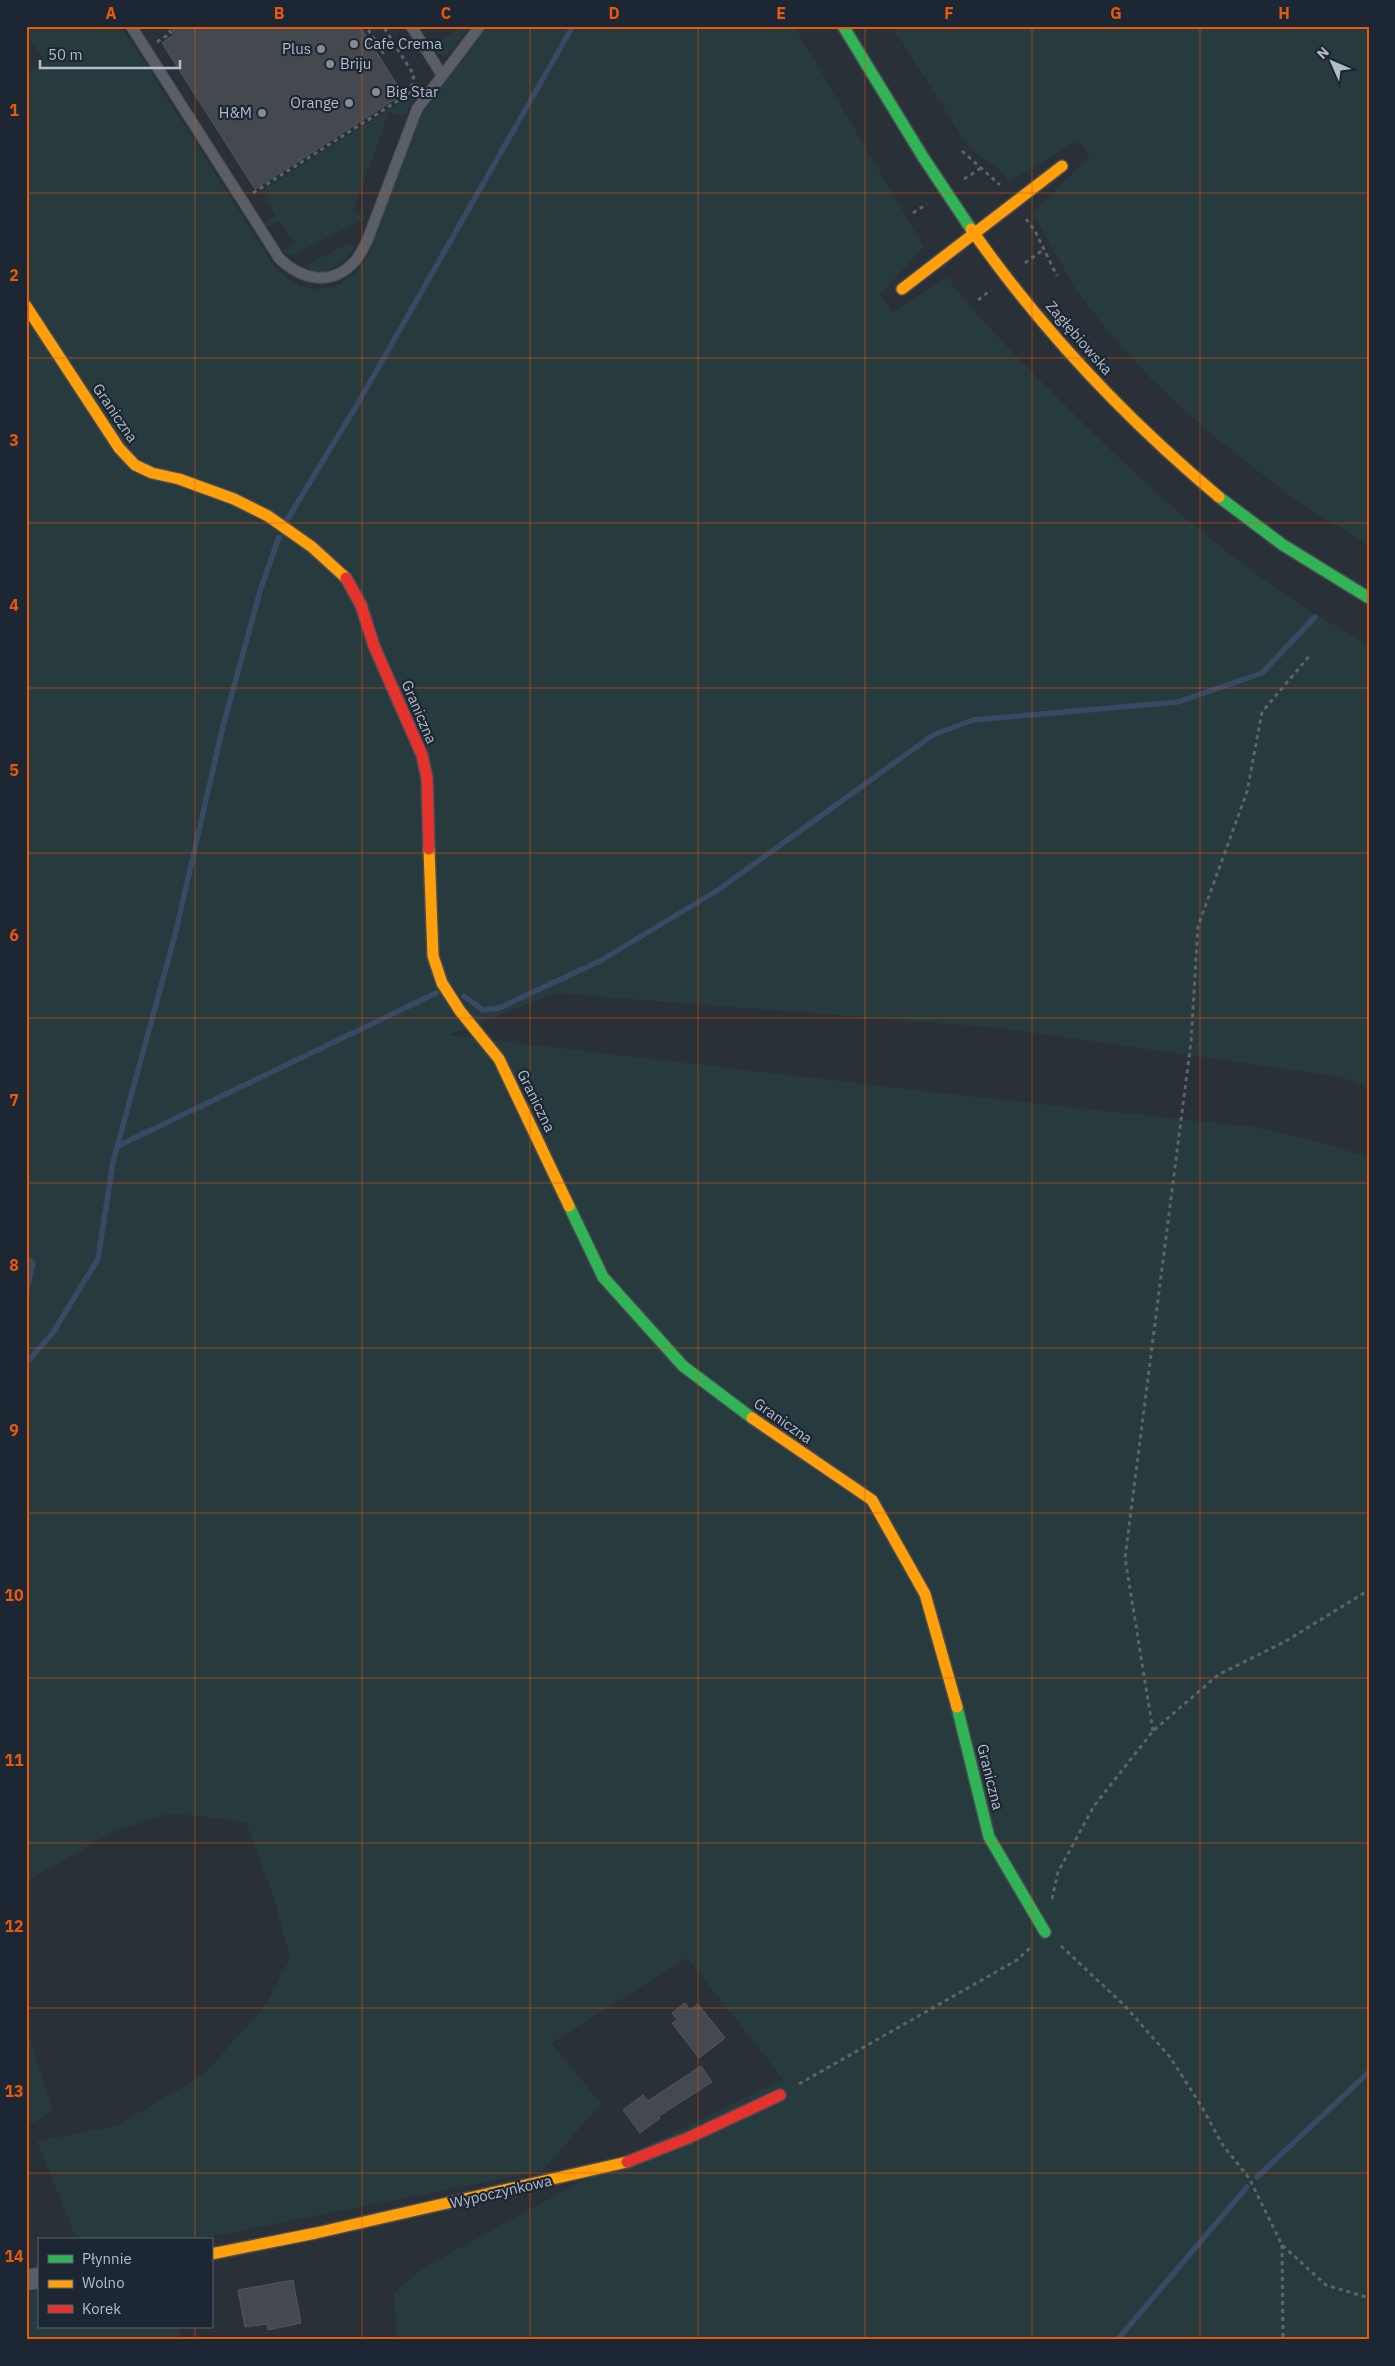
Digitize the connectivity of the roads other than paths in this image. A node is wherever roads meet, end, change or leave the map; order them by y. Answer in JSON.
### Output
{"nodes":[{"id":1,"x":131,"y":26,"type":"edge"},
{"id":2,"x":411,"y":26,"type":"edge"},
{"id":3,"x":480,"y":26,"type":"edge"},
{"id":4,"x":843,"y":26,"type":"edge"},
{"id":5,"x":442,"y":75,"type":"junction"},
{"id":6,"x":1062,"y":166,"type":"dead end"},
{"id":7,"x":975,"y":233,"type":"junction"},
{"id":8,"x":902,"y":289,"type":"dead end"},
{"id":9,"x":26,"y":306,"type":"edge"},
{"id":10,"x":1369,"y":598,"type":"edge"},
{"id":11,"x":1045,"y":1932,"type":"road end"},
{"id":12,"x":780,"y":2095,"type":"road end"},
{"id":13,"x":212,"y":2254,"type":"edge"}],
"edges":[{"from":1,"to":5,"type":"lane"},
{"from":2,"to":5,"type":"lane"},
{"from":3,"to":5,"type":"lane"},
{"from":4,"to":7,"type":"street","name":"Zagłębiowska"},
{"from":6,"to":7,"type":"street"},
{"from":7,"to":8,"type":"street"},
{"from":7,"to":10,"type":"street","name":"Zagłębiowska"},
{"from":9,"to":11,"type":"street","name":"Graniczna"},
{"from":12,"to":13,"type":"street","name":"Wypoczynkowa"}]}
